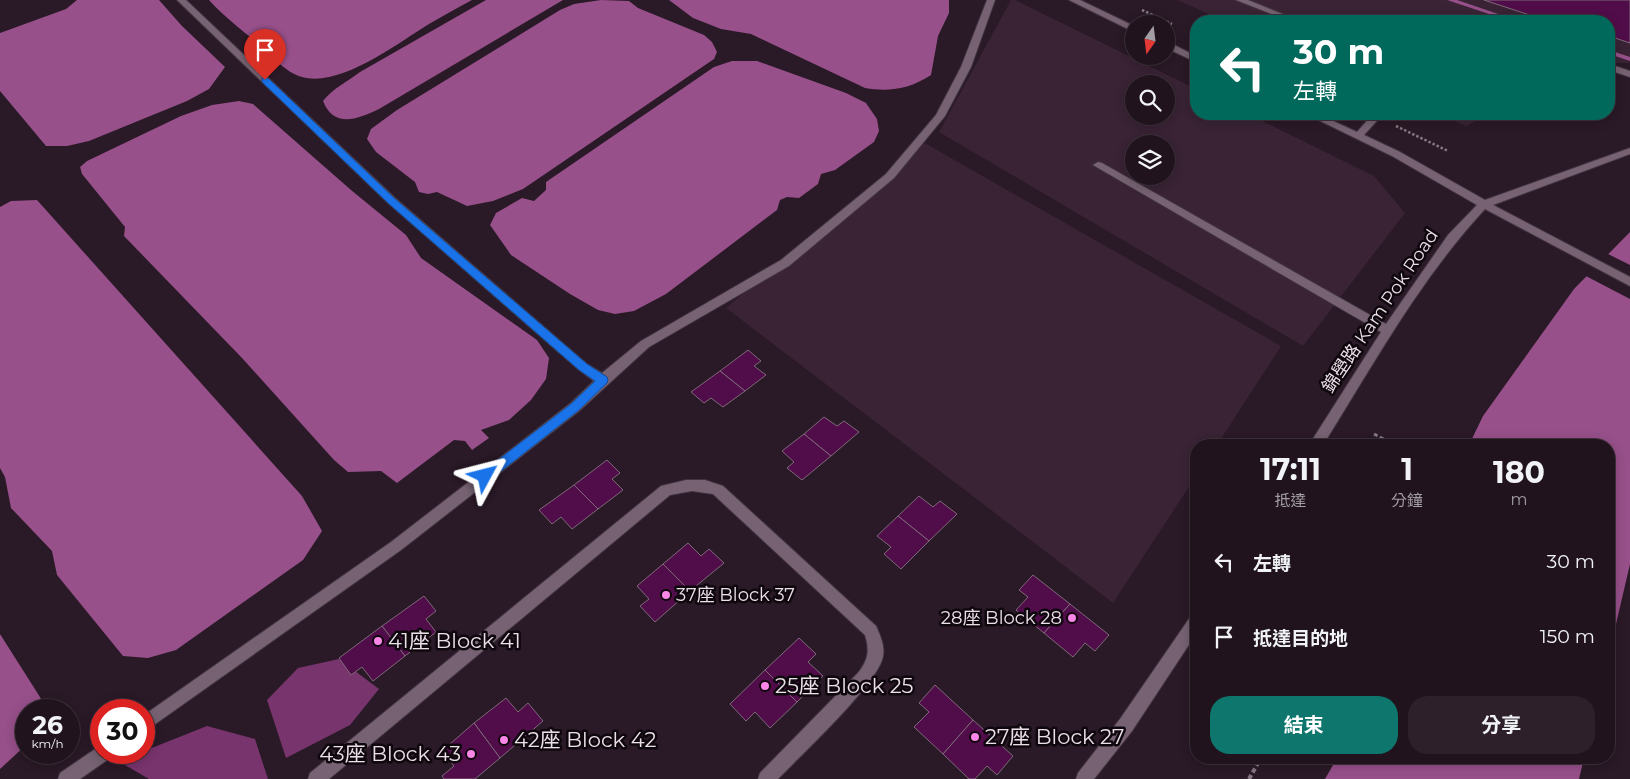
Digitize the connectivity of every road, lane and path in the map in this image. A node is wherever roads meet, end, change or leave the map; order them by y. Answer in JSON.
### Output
{"nodes":[{"id":1,"x":181,"y":0,"type":"edge"},
{"id":2,"x":991,"y":0,"type":"edge"},
{"id":3,"x":1073,"y":0,"type":"edge"},
{"id":4,"x":1240,"y":0,"type":"edge"},
{"id":5,"x":1137,"y":8,"type":"dead end"},
{"id":6,"x":1280,"y":15,"type":"edge"},
{"id":7,"x":1125,"y":25,"type":"edge"},
{"id":8,"x":1179,"y":27,"type":"dead end"},
{"id":9,"x":1175,"y":48,"type":"edge"},
{"id":10,"x":1190,"y":56,"type":"edge"},
{"id":11,"x":1615,"y":69,"type":"edge"},
{"id":12,"x":1630,"y":74,"type":"edge"},
{"id":13,"x":1324,"y":120,"type":"edge"},
{"id":14,"x":1372,"y":120,"type":"edge"},
{"id":15,"x":1387,"y":120,"type":"edge"},
{"id":16,"x":1358,"y":136,"type":"junction"},
{"id":17,"x":1448,"y":150,"type":"dead end"},
{"id":18,"x":1630,"y":151,"type":"edge"},
{"id":19,"x":1098,"y":165,"type":"dead end"},
{"id":20,"x":1484,"y":204,"type":"junction"},
{"id":21,"x":1630,"y":282,"type":"edge"},
{"id":22,"x":1388,"y":331,"type":"junction"},
{"id":23,"x":603,"y":380,"type":"junction"},
{"id":24,"x":1374,"y":434,"type":"dead end"},
{"id":25,"x":1320,"y":439,"type":"edge"},
{"id":26,"x":1384,"y":439,"type":"edge"},
{"id":27,"x":1190,"y":630,"type":"edge"},
{"id":28,"x":155,"y":716,"type":"edge"},
{"id":29,"x":90,"y":762,"type":"edge"},
{"id":30,"x":1257,"y":764,"type":"edge"},
{"id":31,"x":66,"y":779,"type":"edge"},
{"id":32,"x":316,"y":779,"type":"edge"},
{"id":33,"x":766,"y":779,"type":"edge"},
{"id":34,"x":1084,"y":779,"type":"edge"},
{"id":35,"x":1248,"y":779,"type":"edge"}],
"edges":[{"from":1,"to":23,"type":"street"},
{"from":2,"to":23,"type":"street"},
{"from":3,"to":7,"type":"street"},
{"from":4,"to":6,"type":"street"},
{"from":5,"to":8,"type":"path"},
{"from":9,"to":10,"type":"street"},
{"from":11,"to":12,"type":"street"},
{"from":13,"to":16,"type":"street"},
{"from":14,"to":16,"type":"street"},
{"from":15,"to":17,"type":"path"},
{"from":16,"to":20,"type":"street"},
{"from":18,"to":20,"type":"street"},
{"from":19,"to":22,"type":"street"},
{"from":20,"to":21,"type":"street"},
{"from":20,"to":22,"type":"street","name":"錦壆路 Kam Pok Road"},
{"from":22,"to":25,"type":"street","name":"錦壆路 Kam Pok Road"},
{"from":23,"to":28,"type":"street"},
{"from":24,"to":26,"type":"path"},
{"from":27,"to":34,"type":"street"},
{"from":29,"to":31,"type":"street"},
{"from":30,"to":35,"type":"path"},
{"from":32,"to":33,"type":"street"}]}
